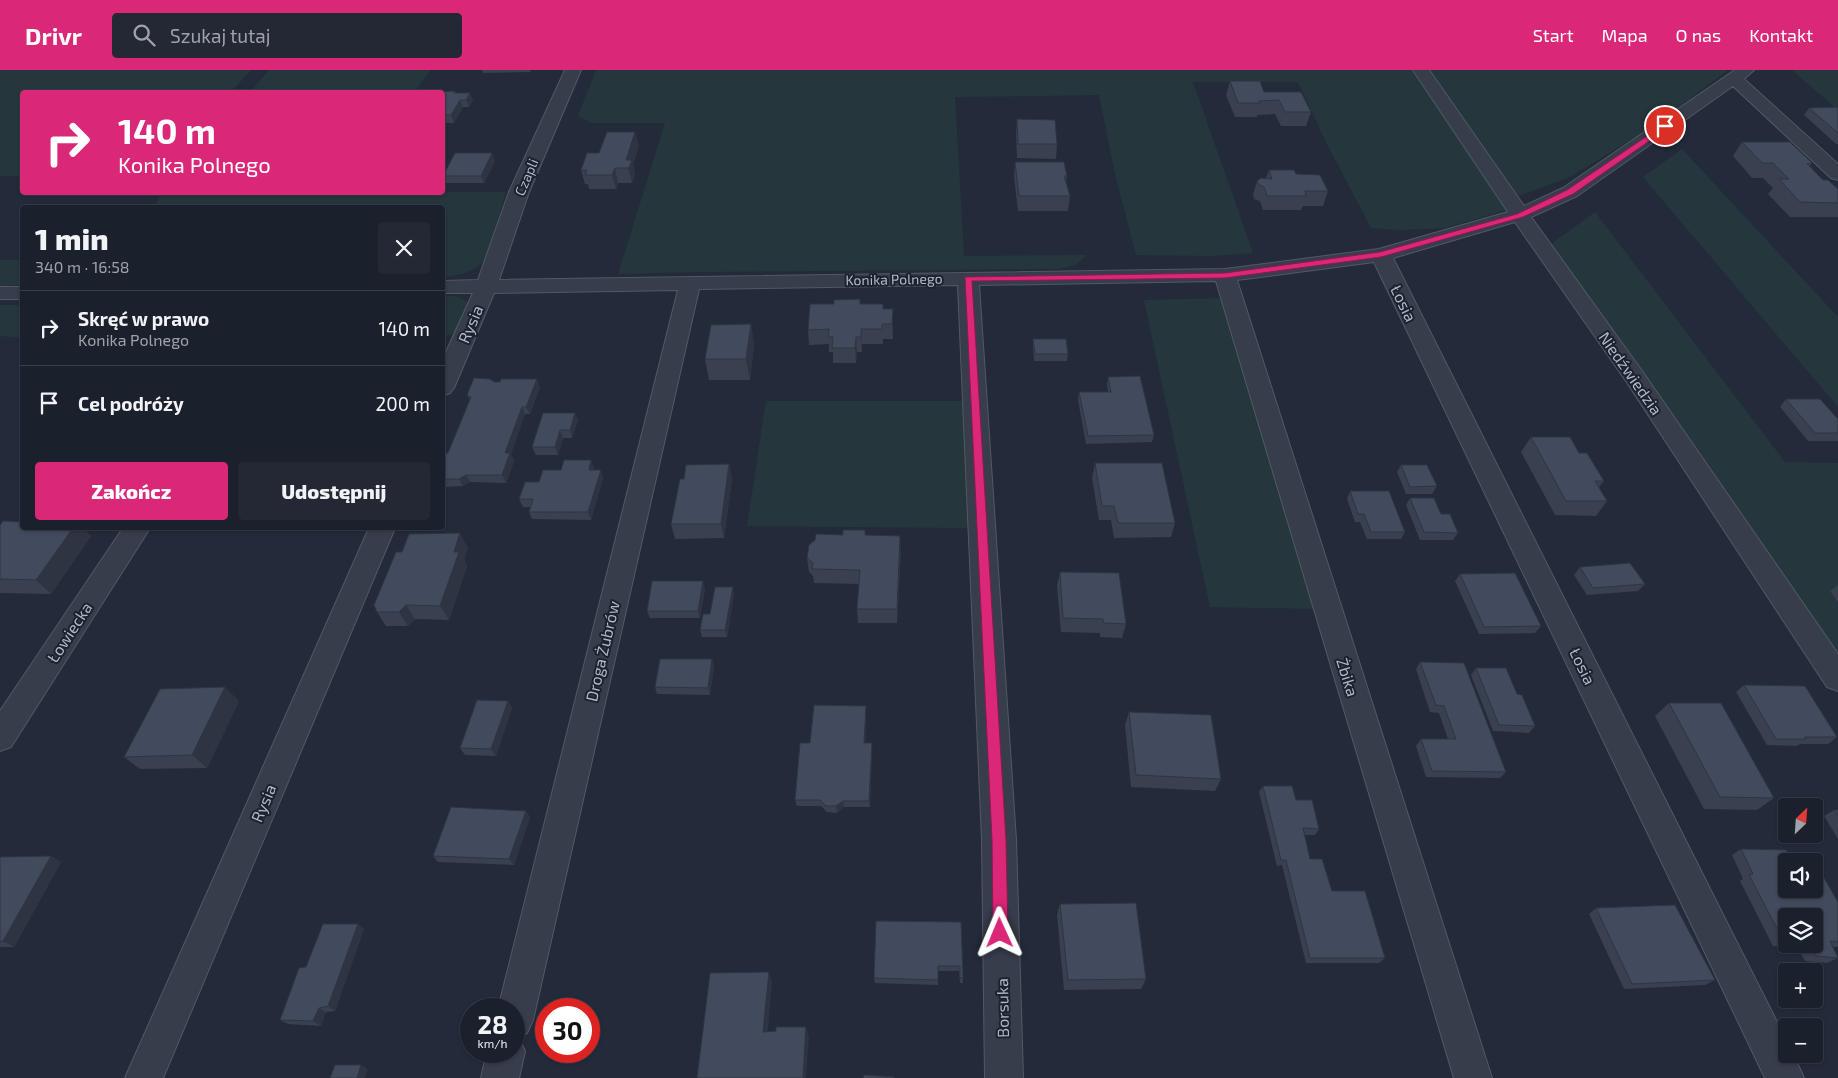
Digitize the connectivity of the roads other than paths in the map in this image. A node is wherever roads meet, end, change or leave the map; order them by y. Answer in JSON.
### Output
{"nodes":[{"id":1,"x":573,"y":70,"type":"edge"},
{"id":2,"x":1421,"y":70,"type":"edge"},
{"id":3,"x":1740,"y":74,"type":"edge"},
{"id":4,"x":1838,"y":174,"type":"edge"},
{"id":5,"x":1520,"y":215,"type":"junction"},
{"id":6,"x":1381,"y":255,"type":"junction"},
{"id":7,"x":1225,"y":275,"type":"junction"},
{"id":8,"x":968,"y":278,"type":"junction"},
{"id":9,"x":690,"y":282,"type":"junction"},
{"id":10,"x":445,"y":287,"type":"edge"},
{"id":11,"x":486,"y":287,"type":"junction"},
{"id":12,"x":0,"y":292,"type":"edge"},
{"id":13,"x":20,"y":292,"type":"edge"},
{"id":14,"x":445,"y":381,"type":"edge"},
{"id":15,"x":136,"y":530,"type":"edge"},
{"id":16,"x":381,"y":530,"type":"edge"},
{"id":17,"x":1838,"y":678,"type":"edge"},
{"id":18,"x":0,"y":737,"type":"edge"},
{"id":19,"x":519,"y":998,"type":"edge"},
{"id":20,"x":503,"y":1063,"type":"edge"},
{"id":21,"x":144,"y":1078,"type":"edge"},
{"id":22,"x":500,"y":1078,"type":"edge"},
{"id":23,"x":1004,"y":1078,"type":"edge"},
{"id":24,"x":1473,"y":1078,"type":"edge"},
{"id":25,"x":1785,"y":1078,"type":"edge"}],
"edges":[{"from":1,"to":11,"type":"street","name":"Czapli"},
{"from":2,"to":5,"type":"street","name":"Niedźwiedzia"},
{"from":3,"to":4,"type":"street"},
{"from":3,"to":5,"type":"street","name":"Konika Polnego"},
{"from":5,"to":6,"type":"street","name":"Konika Polnego"},
{"from":5,"to":17,"type":"street","name":"Niedźwiedzia"},
{"from":6,"to":7,"type":"street","name":"Konika Polnego"},
{"from":6,"to":25,"type":"street","name":"Łosia"},
{"from":7,"to":8,"type":"street","name":"Konika Polnego"},
{"from":7,"to":24,"type":"street","name":"Żbika"},
{"from":8,"to":9,"type":"street","name":"Konika Polnego"},
{"from":8,"to":23,"type":"street","name":"Borsuka"},
{"from":9,"to":11,"type":"street","name":"Konika Polnego"},
{"from":9,"to":19,"type":"street","name":"Droga Żubrów"},
{"from":10,"to":11,"type":"street","name":"Konika Polnego"},
{"from":11,"to":14,"type":"street","name":"Rysia"},
{"from":12,"to":13,"type":"street"},
{"from":15,"to":18,"type":"street","name":"Łowiecka"},
{"from":16,"to":21,"type":"street","name":"Rysia"},
{"from":20,"to":22,"type":"street"}]}
